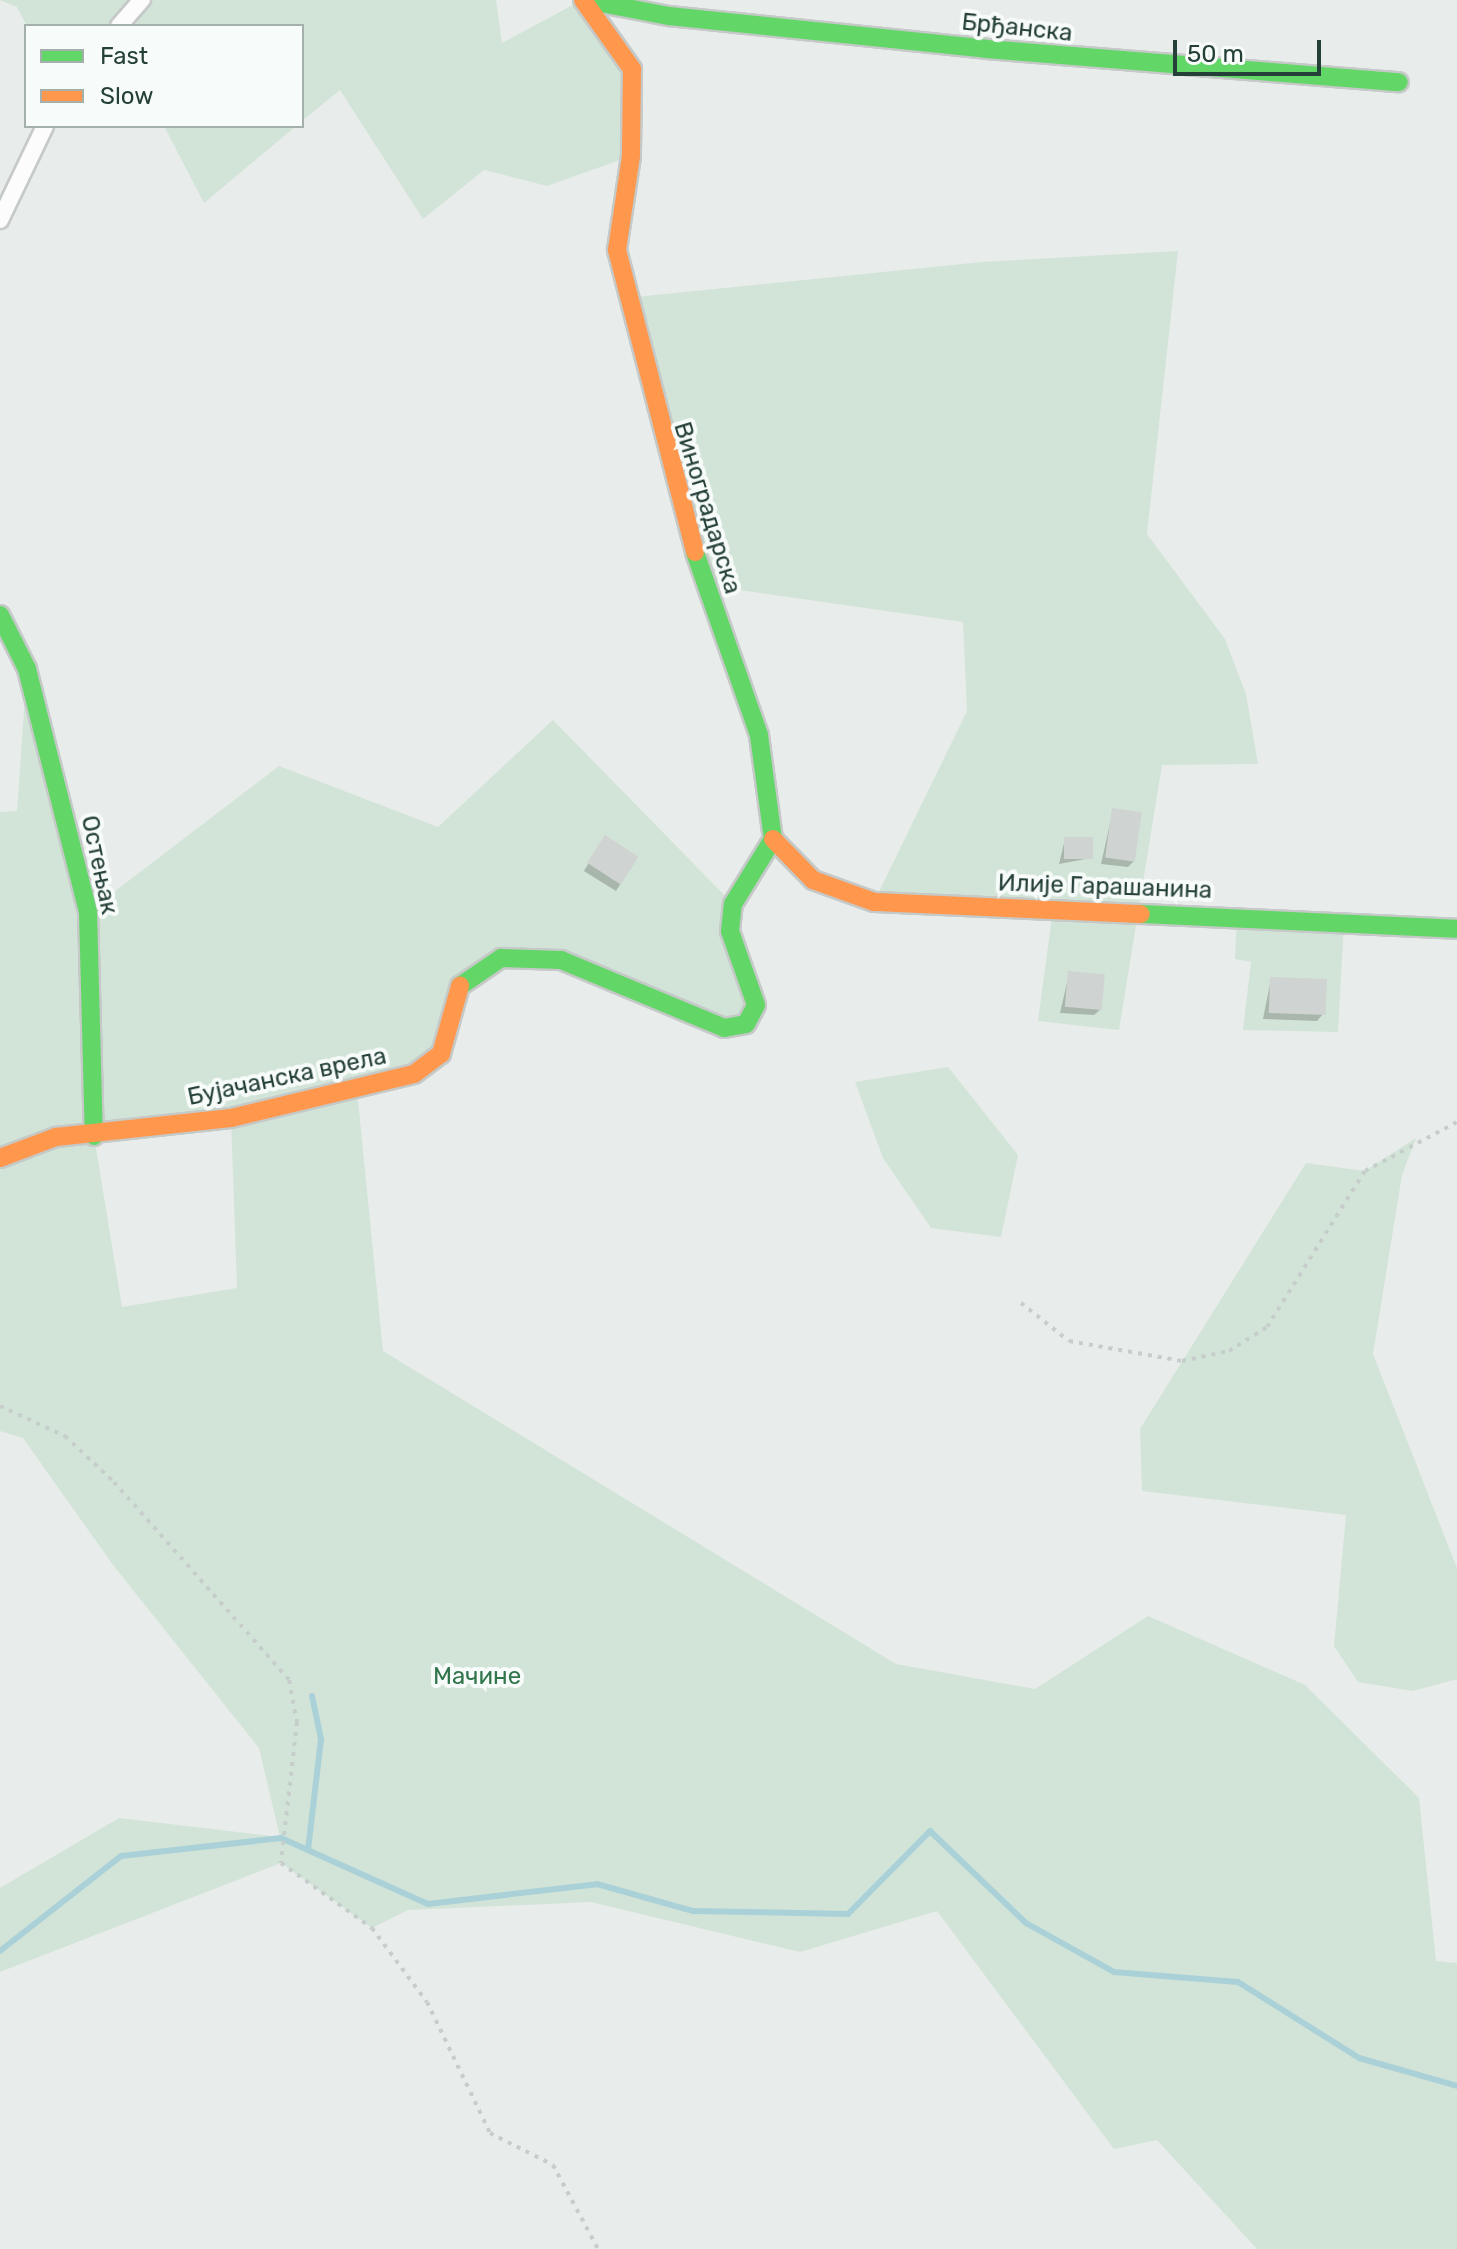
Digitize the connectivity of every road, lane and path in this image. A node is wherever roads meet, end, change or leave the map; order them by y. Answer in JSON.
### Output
{"nodes":[{"id":1,"x":142,"y":0,"type":"edge"},
{"id":2,"x":584,"y":0,"type":"edge"},
{"id":3,"x":121,"y":24,"type":"edge"},
{"id":4,"x":1399,"y":82,"type":"dead end"},
{"id":5,"x":44,"y":128,"type":"edge"},
{"id":6,"x":0,"y":220,"type":"edge"},
{"id":7,"x":0,"y":615,"type":"edge"},
{"id":8,"x":773,"y":839,"type":"junction"},
{"id":9,"x":1457,"y":929,"type":"edge"},
{"id":10,"x":1457,"y":1122,"type":"edge"},
{"id":11,"x":94,"y":1136,"type":"junction"},
{"id":12,"x":0,"y":1158,"type":"edge"},
{"id":13,"x":1021,"y":1303,"type":"dead end"},
{"id":14,"x":0,"y":1406,"type":"edge"},
{"id":15,"x":598,"y":2249,"type":"edge"}],
"edges":[{"from":1,"to":3,"type":"street"},
{"from":2,"to":4,"type":"street","name":"Брђанска"},
{"from":2,"to":8,"type":"street","name":"Виноградарска"},
{"from":5,"to":6,"type":"street"},
{"from":7,"to":11,"type":"street","name":"Остењак"},
{"from":8,"to":9,"type":"street","name":"Илије Гарашанина"},
{"from":8,"to":11,"type":"street","name":"Бујачанска врела"},
{"from":10,"to":13,"type":"path"},
{"from":11,"to":12,"type":"street","name":"Бујачанска врела"},
{"from":14,"to":15,"type":"path"}]}
